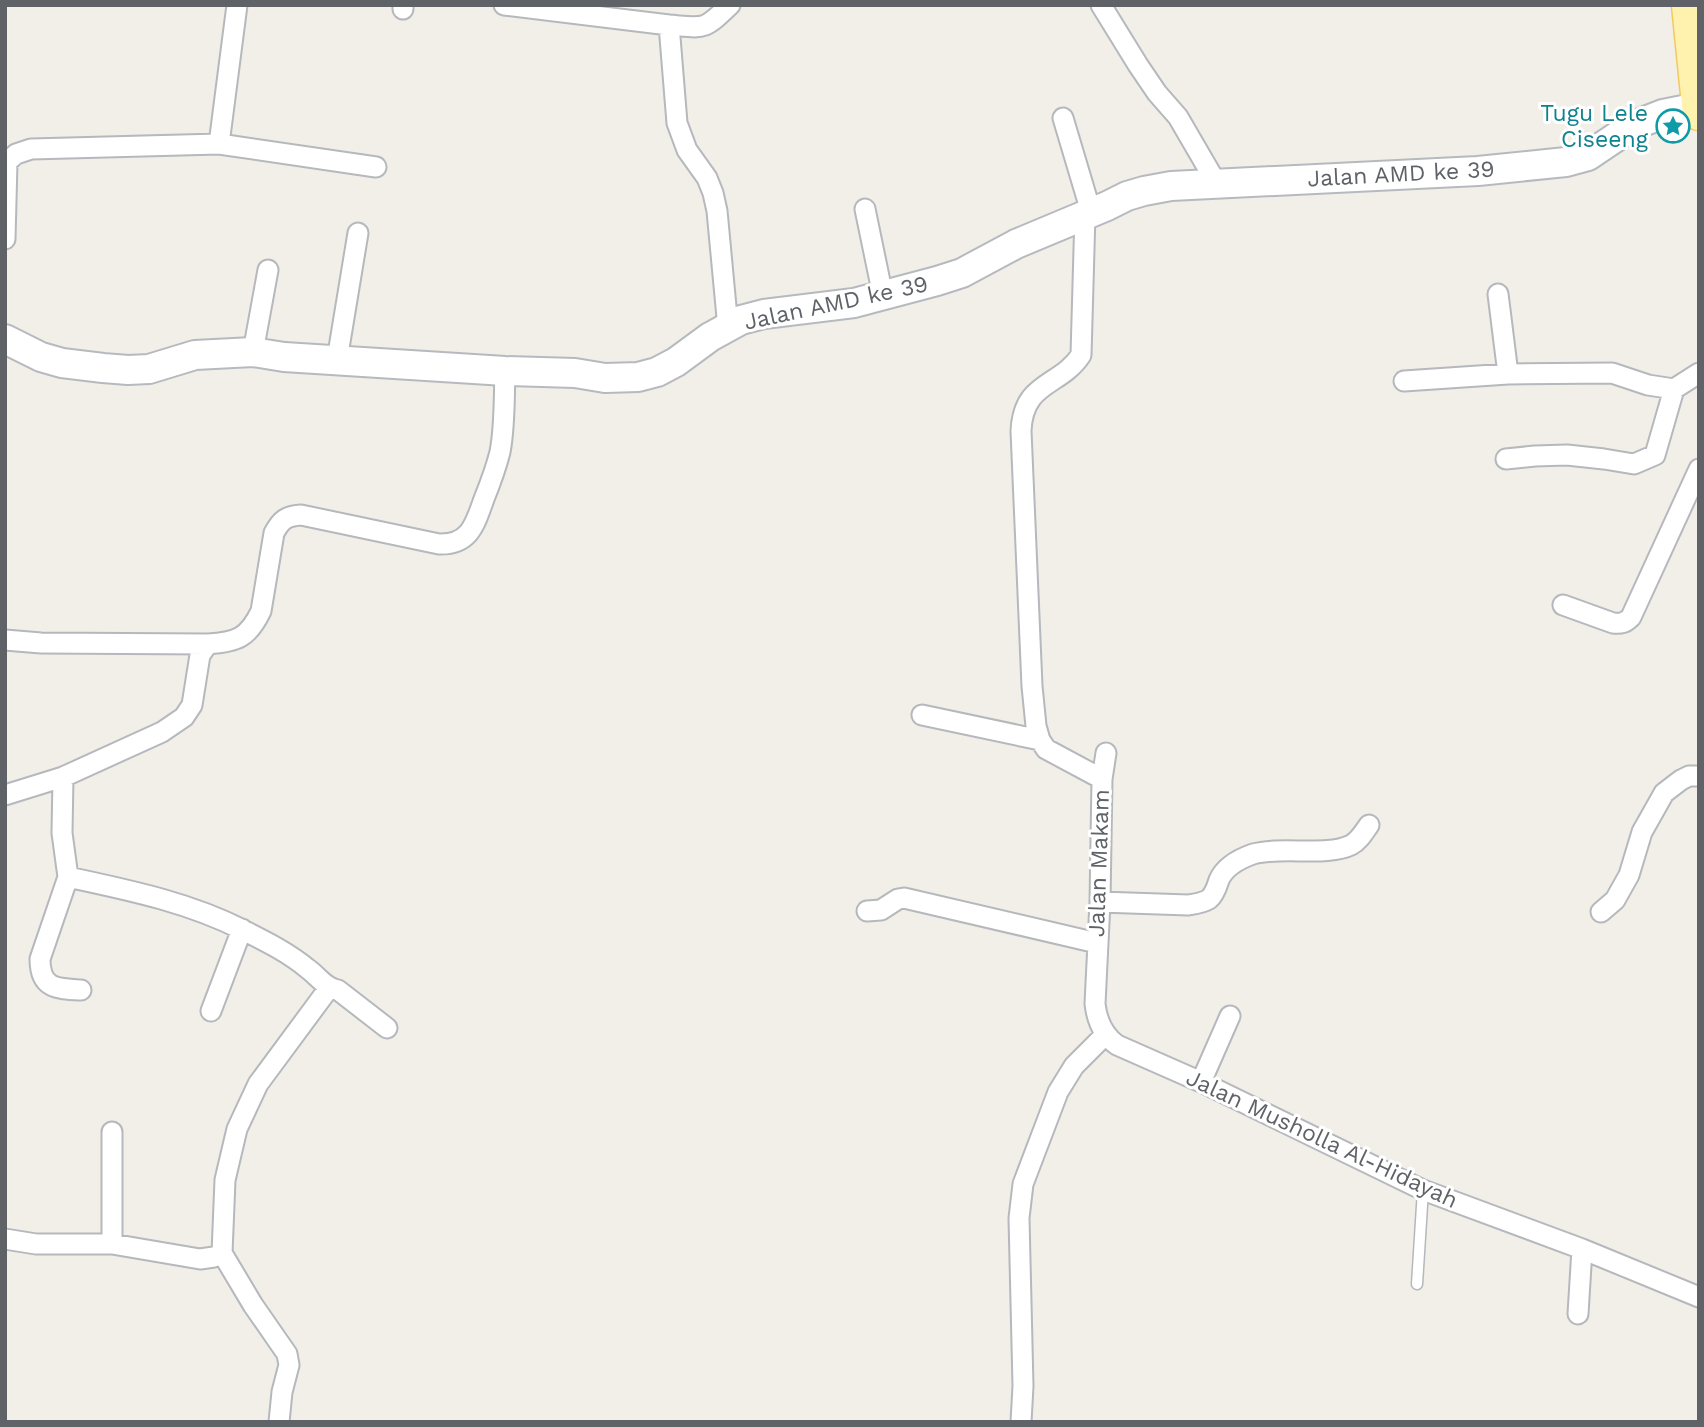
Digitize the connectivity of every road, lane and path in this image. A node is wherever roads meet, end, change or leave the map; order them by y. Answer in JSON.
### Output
{"nodes":[{"id":1,"x":237,"y":5,"type":"edge"},
{"id":2,"x":504,"y":5,"type":"edge"},
{"id":3,"x":730,"y":5,"type":"edge"},
{"id":4,"x":1101,"y":5,"type":"edge"},
{"id":5,"x":1688,"y":5,"type":"edge"},
{"id":6,"x":669,"y":25,"type":"junction"},
{"id":7,"x":1698,"y":111,"type":"edge"},
{"id":8,"x":1063,"y":118,"type":"dead end"},
{"id":9,"x":219,"y":144,"type":"junction"},
{"id":10,"x":6,"y":162,"type":"edge"},
{"id":11,"x":376,"y":167,"type":"dead end"},
{"id":12,"x":1217,"y":184,"type":"junction"},
{"id":13,"x":865,"y":209,"type":"dead end"},
{"id":14,"x":1088,"y":213,"type":"junction"},
{"id":15,"x":358,"y":233,"type":"dead end"},
{"id":16,"x":5,"y":239,"type":"edge"},
{"id":17,"x":268,"y":270,"type":"dead end"},
{"id":18,"x":1498,"y":295,"type":"dead end"},
{"id":19,"x":883,"y":296,"type":"junction"},
{"id":20,"x":728,"y":328,"type":"junction"},
{"id":21,"x":5,"y":339,"type":"edge"},
{"id":22,"x":253,"y":352,"type":"junction"},
{"id":23,"x":337,"y":360,"type":"junction"},
{"id":24,"x":505,"y":371,"type":"junction"},
{"id":25,"x":1699,"y":373,"type":"edge"},
{"id":26,"x":1508,"y":374,"type":"junction"},
{"id":27,"x":1404,"y":381,"type":"dead end"},
{"id":28,"x":1674,"y":389,"type":"junction"},
{"id":29,"x":1507,"y":459,"type":"dead end"},
{"id":30,"x":1699,"y":469,"type":"edge"},
{"id":31,"x":1563,"y":605,"type":"dead end"},
{"id":32,"x":5,"y":640,"type":"edge"},
{"id":33,"x":208,"y":644,"type":"junction"},
{"id":34,"x":922,"y":715,"type":"dead end"},
{"id":35,"x":1040,"y":740,"type":"junction"},
{"id":36,"x":1106,"y":753,"type":"dead end"},
{"id":37,"x":1699,"y":776,"type":"edge"},
{"id":38,"x":63,"y":778,"type":"junction"},
{"id":39,"x":1102,"y":779,"type":"junction"},
{"id":40,"x":5,"y":795,"type":"edge"},
{"id":41,"x":1369,"y":825,"type":"dead end"},
{"id":42,"x":68,"y":877,"type":"junction"},
{"id":43,"x":1100,"y":902,"type":"junction"},
{"id":44,"x":867,"y":911,"type":"dead end"},
{"id":45,"x":1601,"y":912,"type":"dead end"},
{"id":46,"x":242,"y":929,"type":"junction"},
{"id":47,"x":1097,"y":943,"type":"junction"},
{"id":48,"x":329,"y":988,"type":"junction"},
{"id":49,"x":81,"y":990,"type":"dead end"},
{"id":50,"x":211,"y":1011,"type":"dead end"},
{"id":51,"x":1230,"y":1016,"type":"dead end"},
{"id":52,"x":387,"y":1028,"type":"dead end"},
{"id":53,"x":1106,"y":1034,"type":"junction"},
{"id":54,"x":1201,"y":1082,"type":"junction"},
{"id":55,"x":112,"y":1132,"type":"dead end"},
{"id":56,"x":1423,"y":1190,"type":"junction"},
{"id":57,"x":5,"y":1239,"type":"edge"},
{"id":58,"x":112,"y":1244,"type":"junction"},
{"id":59,"x":1582,"y":1249,"type":"junction"},
{"id":60,"x":222,"y":1253,"type":"junction"},
{"id":61,"x":1417,"y":1284,"type":"dead end"},
{"id":62,"x":1699,"y":1297,"type":"edge"},
{"id":63,"x":1578,"y":1314,"type":"dead end"},
{"id":64,"x":279,"y":1422,"type":"edge"},
{"id":65,"x":1021,"y":1422,"type":"edge"}],
"edges":[{"from":1,"to":9,"type":"street"},
{"from":2,"to":6,"type":"street"},
{"from":3,"to":6,"type":"street"},
{"from":4,"to":12,"type":"street"},
{"from":5,"to":7,"type":"main road"},
{"from":6,"to":20,"type":"street"},
{"from":7,"to":12,"type":"street","name":"Jalan AMD ke 39"},
{"from":8,"to":14,"type":"street"},
{"from":9,"to":10,"type":"street"},
{"from":9,"to":11,"type":"street"},
{"from":10,"to":16,"type":"street"},
{"from":12,"to":14,"type":"street","name":"Jalan AMD ke 39"},
{"from":13,"to":19,"type":"street"},
{"from":14,"to":19,"type":"street","name":"Jalan AMD ke 39"},
{"from":14,"to":35,"type":"street"},
{"from":15,"to":23,"type":"street"},
{"from":17,"to":22,"type":"street"},
{"from":18,"to":26,"type":"street"},
{"from":19,"to":20,"type":"street","name":"Jalan AMD ke 39"},
{"from":20,"to":24,"type":"street","name":"Jalan AMD ke 39"},
{"from":21,"to":22,"type":"street","name":"Jalan AMD ke 39"},
{"from":22,"to":23,"type":"street","name":"Jalan AMD ke 39"},
{"from":23,"to":24,"type":"street","name":"Jalan AMD ke 39"},
{"from":24,"to":33,"type":"street"},
{"from":25,"to":28,"type":"street"},
{"from":26,"to":27,"type":"street"},
{"from":26,"to":28,"type":"street"},
{"from":28,"to":29,"type":"street"},
{"from":30,"to":31,"type":"street"},
{"from":32,"to":33,"type":"street"},
{"from":33,"to":38,"type":"street"},
{"from":34,"to":35,"type":"street"},
{"from":35,"to":39,"type":"street","name":"Jalan Makam"},
{"from":36,"to":39,"type":"street"},
{"from":37,"to":45,"type":"street"},
{"from":38,"to":40,"type":"street"},
{"from":38,"to":42,"type":"street"},
{"from":39,"to":43,"type":"street","name":"Jalan Makam"},
{"from":41,"to":43,"type":"street"},
{"from":42,"to":46,"type":"street"},
{"from":42,"to":49,"type":"street"},
{"from":43,"to":47,"type":"street","name":"Jalan Makam"},
{"from":44,"to":47,"type":"street"},
{"from":46,"to":48,"type":"street"},
{"from":46,"to":50,"type":"street"},
{"from":47,"to":53,"type":"street","name":"Jalan Makam"},
{"from":48,"to":52,"type":"street"},
{"from":48,"to":60,"type":"street"},
{"from":51,"to":54,"type":"street"},
{"from":53,"to":54,"type":"street","name":"Jalan Musholla Al-Hidayah"},
{"from":53,"to":65,"type":"street"},
{"from":54,"to":56,"type":"street","name":"Jalan Musholla Al-Hidayah"},
{"from":55,"to":58,"type":"street"},
{"from":56,"to":59,"type":"street","name":"Jalan Musholla Al-Hidayah"},
{"from":56,"to":61,"type":"lane"},
{"from":57,"to":58,"type":"street"},
{"from":58,"to":60,"type":"street"},
{"from":59,"to":62,"type":"street","name":"Jalan Musholla Al-Hidayah"},
{"from":59,"to":63,"type":"street"},
{"from":60,"to":64,"type":"street"}]}
